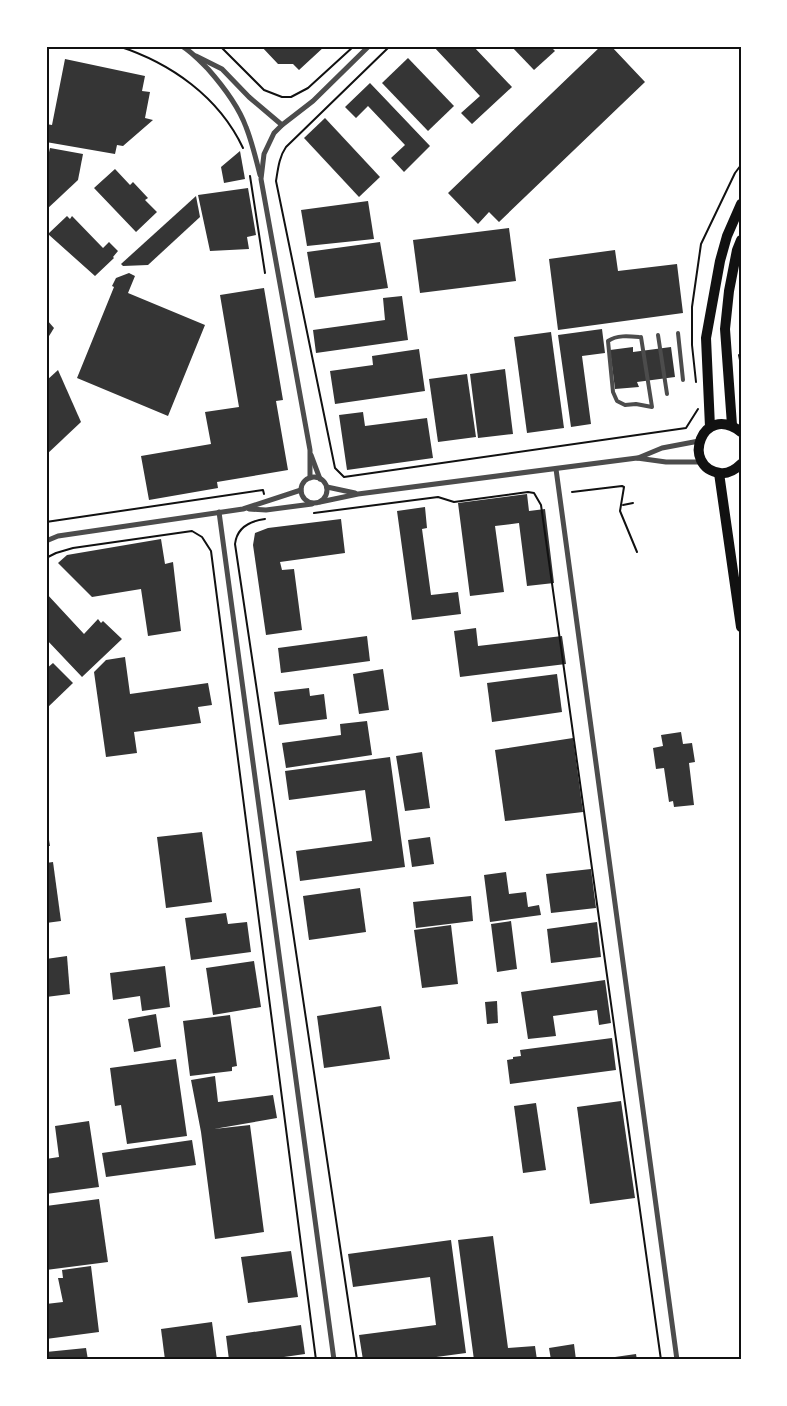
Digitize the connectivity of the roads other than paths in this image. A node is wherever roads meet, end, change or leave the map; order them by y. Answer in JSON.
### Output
{"nodes":[{"id":1,"x":182,"y":46,"type":"edge"},
{"id":2,"x":369,"y":46,"type":"edge"},
{"id":3,"x":193,"y":54,"type":"junction"},
{"id":4,"x":282,"y":125,"type":"junction"},
{"id":5,"x":261,"y":178,"type":"junction"},
{"id":6,"x":741,"y":204,"type":"edge"},
{"id":7,"x":741,"y":240,"type":"edge"},
{"id":8,"x":678,"y":333,"type":"dead end"},
{"id":9,"x":658,"y":335,"type":"dead end"},
{"id":10,"x":640,"y":337,"type":"joint"},
{"id":11,"x":684,"y":380,"type":"dead end"},
{"id":12,"x":667,"y":394,"type":"dead end"},
{"id":13,"x":710,"y":427,"type":"junction"},
{"id":14,"x":736,"y":429,"type":"edge"},
{"id":15,"x":699,"y":440,"type":"junction"},
{"id":16,"x":310,"y":450,"type":"junction"},
{"id":17,"x":637,"y":458,"type":"junction"},
{"id":18,"x":702,"y":462,"type":"junction"},
{"id":19,"x":740,"y":466,"type":"edge"},
{"id":20,"x":556,"y":468,"type":"junction"},
{"id":21,"x":720,"y":473,"type":"junction"},
{"id":22,"x":310,"y":478,"type":"junction"},
{"id":23,"x":741,"y":478,"type":"edge"},
{"id":24,"x":320,"y":479,"type":"junction"},
{"id":25,"x":327,"y":487,"type":"junction"},
{"id":26,"x":301,"y":490,"type":"junction"},
{"id":27,"x":358,"y":494,"type":"junction"},
{"id":28,"x":317,"y":503,"type":"junction"},
{"id":29,"x":243,"y":509,"type":"junction"},
{"id":30,"x":219,"y":512,"type":"junction"},
{"id":31,"x":46,"y":541,"type":"edge"},
{"id":32,"x":741,"y":627,"type":"edge"},
{"id":33,"x":334,"y":1360,"type":"edge"},
{"id":34,"x":677,"y":1360,"type":"edge"}],
"edges":[{"from":1,"to":3,"type":"street"},
{"from":2,"to":4,"type":"street"},
{"from":3,"to":4,"type":"street"},
{"from":3,"to":5,"type":"street"},
{"from":4,"to":5,"type":"street"},
{"from":5,"to":16,"type":"street"},
{"from":6,"to":13,"type":"main road"},
{"from":7,"to":14,"type":"main road"},
{"from":8,"to":11,"type":"lane"},
{"from":9,"to":12,"type":"lane"},
{"from":10,"to":10,"type":"lane"},
{"from":13,"to":14,"type":"main road"},
{"from":13,"to":15,"type":"main road"},
{"from":15,"to":17,"type":"street"},
{"from":15,"to":18,"type":"main road"},
{"from":16,"to":22,"type":"street"},
{"from":16,"to":24,"type":"street"},
{"from":17,"to":18,"type":"street"},
{"from":17,"to":20,"type":"street"},
{"from":18,"to":21,"type":"main road"},
{"from":19,"to":21,"type":"main road"},
{"from":19,"to":23,"type":"main road"},
{"from":20,"to":27,"type":"street"},
{"from":20,"to":34,"type":"street"},
{"from":21,"to":32,"type":"main road"},
{"from":22,"to":24,"type":"street"},
{"from":22,"to":26,"type":"street"},
{"from":24,"to":25,"type":"street"},
{"from":25,"to":27,"type":"street"},
{"from":25,"to":28,"type":"street"},
{"from":26,"to":28,"type":"street"},
{"from":26,"to":29,"type":"street"},
{"from":27,"to":28,"type":"street"},
{"from":28,"to":29,"type":"street"},
{"from":29,"to":30,"type":"street"},
{"from":30,"to":31,"type":"street"},
{"from":30,"to":33,"type":"street"}]}
